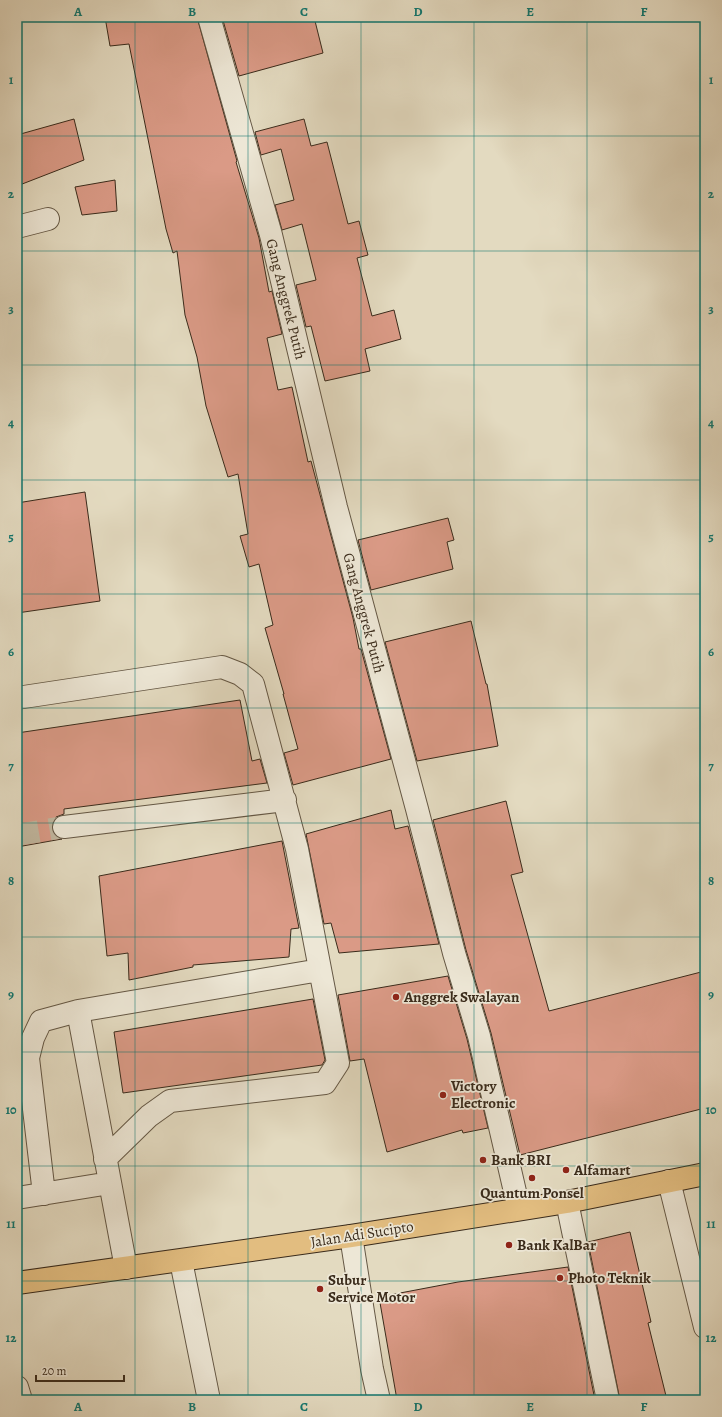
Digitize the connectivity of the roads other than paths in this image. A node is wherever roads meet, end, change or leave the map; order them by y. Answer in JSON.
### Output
{"nodes":[{"id":1,"x":209,"y":17,"type":"edge"},
{"id":2,"x":48,"y":219,"type":"dead end"},
{"id":3,"x":17,"y":227,"type":"edge"},
{"id":4,"x":17,"y":698,"type":"edge"},
{"id":5,"x":284,"y":800,"type":"junction"},
{"id":6,"x":64,"y":827,"type":"tunnel mouth"},
{"id":7,"x":320,"y":970,"type":"junction"},
{"id":8,"x":78,"y":1012,"type":"junction"},
{"id":9,"x":105,"y":1159,"type":"junction"},
{"id":10,"x":705,"y":1174,"type":"edge"},
{"id":11,"x":669,"y":1181,"type":"junction"},
{"id":12,"x":110,"y":1183,"type":"junction"},
{"id":13,"x":44,"y":1194,"type":"junction"},
{"id":14,"x":17,"y":1198,"type":"edge"},
{"id":15,"x":567,"y":1202,"type":"junction"},
{"id":16,"x":519,"y":1209,"type":"junction"},
{"id":17,"x":351,"y":1236,"type":"junction"},
{"id":18,"x":181,"y":1260,"type":"junction"},
{"id":19,"x":126,"y":1268,"type":"junction"},
{"id":20,"x":17,"y":1283,"type":"edge"},
{"id":21,"x":705,"y":1327,"type":"edge"},
{"id":22,"x":17,"y":1386,"type":"edge"},
{"id":23,"x":21,"y":1400,"type":"edge"},
{"id":24,"x":209,"y":1400,"type":"edge"},
{"id":25,"x":379,"y":1400,"type":"edge"},
{"id":26,"x":608,"y":1400,"type":"edge"}],
"edges":[{"from":1,"to":16,"type":"street","name":"Gang Anggrek Putih"},
{"from":2,"to":3,"type":"street"},
{"from":4,"to":5,"type":"street"},
{"from":5,"to":6,"type":"street"},
{"from":5,"to":7,"type":"street"},
{"from":7,"to":8,"type":"street"},
{"from":7,"to":9,"type":"street"},
{"from":8,"to":9,"type":"street"},
{"from":8,"to":13,"type":"street"},
{"from":9,"to":12,"type":"street"},
{"from":10,"to":11,"type":"main road","name":"Jalan Adi Sucipto"},
{"from":11,"to":15,"type":"main road","name":"Jalan Adi Sucipto"},
{"from":11,"to":21,"type":"street"},
{"from":12,"to":13,"type":"street"},
{"from":12,"to":19,"type":"street"},
{"from":13,"to":14,"type":"street"},
{"from":15,"to":16,"type":"main road","name":"Jalan Adi Sucipto"},
{"from":15,"to":26,"type":"street"},
{"from":16,"to":17,"type":"main road","name":"Jalan Adi Sucipto"},
{"from":17,"to":18,"type":"main road","name":"Jalan Adi Sucipto"},
{"from":17,"to":25,"type":"street"},
{"from":18,"to":19,"type":"main road","name":"Jalan Adi Sucipto"},
{"from":18,"to":24,"type":"street"},
{"from":19,"to":20,"type":"main road","name":"Jalan Adi Sucipto"},
{"from":22,"to":23,"type":"street"}]}
